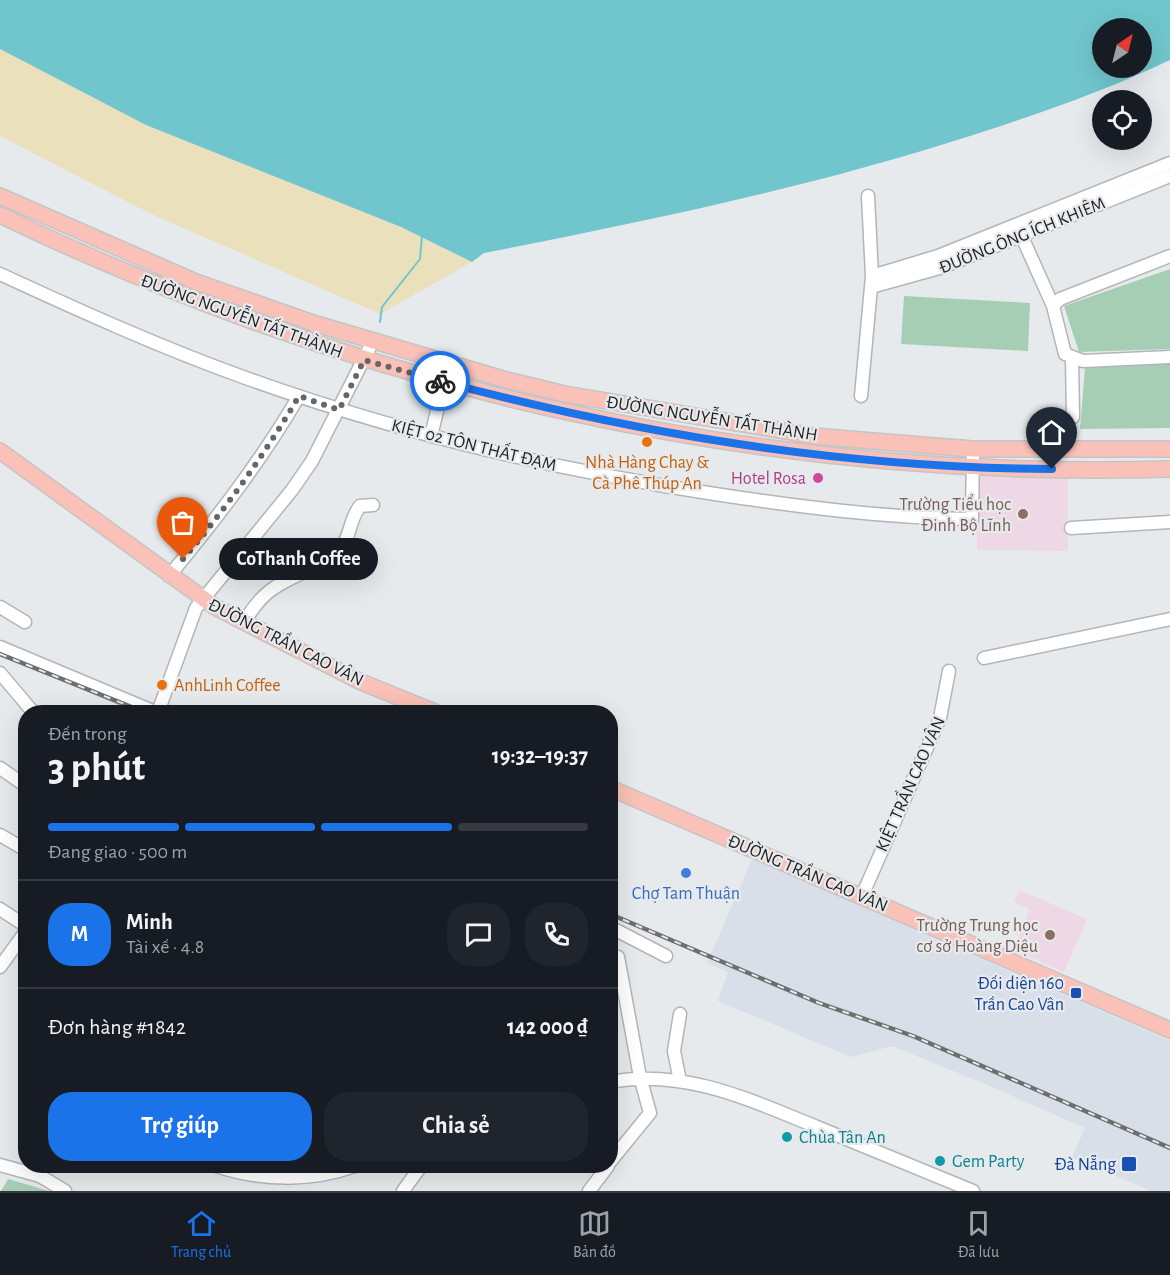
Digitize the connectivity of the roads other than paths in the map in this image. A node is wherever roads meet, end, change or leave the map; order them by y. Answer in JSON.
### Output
{"nodes":[{"id":1,"x":1170,"y":163,"type":"edge"},
{"id":2,"x":1170,"y":176,"type":"edge"},
{"id":3,"x":0,"y":196,"type":"edge"},
{"id":4,"x":868,"y":196,"type":"dead end"},
{"id":5,"x":0,"y":215,"type":"edge"},
{"id":6,"x":1018,"y":230,"type":"junction"},
{"id":7,"x":76,"y":231,"type":"junction"},
{"id":8,"x":69,"y":248,"type":"junction"},
{"id":9,"x":1170,"y":256,"type":"edge"},
{"id":10,"x":0,"y":274,"type":"edge"},
{"id":11,"x":872,"y":282,"type":"junction"},
{"id":12,"x":1053,"y":306,"type":"junction"},
{"id":13,"x":373,"y":341,"type":"junction"},
{"id":14,"x":1069,"y":356,"type":"junction"},
{"id":15,"x":1170,"y":357,"type":"edge"},
{"id":16,"x":364,"y":360,"type":"junction"},
{"id":17,"x":444,"y":382,"type":"junction"},
{"id":18,"x":299,"y":396,"type":"junction"},
{"id":19,"x":861,"y":396,"type":"dead end"},
{"id":20,"x":339,"y":410,"type":"junction"},
{"id":21,"x":684,"y":413,"type":"junction"},
{"id":22,"x":1073,"y":417,"type":"dead end"},
{"id":23,"x":682,"y":432,"type":"junction"},
{"id":24,"x":430,"y":436,"type":"junction"},
{"id":25,"x":973,"y":448,"type":"junction"},
{"id":26,"x":1170,"y":449,"type":"edge"},
{"id":27,"x":0,"y":451,"type":"edge"},
{"id":28,"x":974,"y":468,"type":"junction"},
{"id":29,"x":1170,"y":469,"type":"edge"},
{"id":30,"x":373,"y":505,"type":"dead end"},
{"id":31,"x":1170,"y":522,"type":"edge"},
{"id":32,"x":1071,"y":528,"type":"dead end"},
{"id":33,"x":169,"y":576,"type":"junction"},
{"id":34,"x":203,"y":599,"type":"junction"},
{"id":35,"x":0,"y":607,"type":"edge"},
{"id":36,"x":1170,"y":619,"type":"edge"},
{"id":37,"x":25,"y":622,"type":"dead end"},
{"id":38,"x":244,"y":622,"type":"junction"},
{"id":39,"x":0,"y":647,"type":"edge"},
{"id":40,"x":984,"y":658,"type":"dead end"},
{"id":41,"x":949,"y":671,"type":"dead end"},
{"id":42,"x":0,"y":674,"type":"edge"},
{"id":43,"x":27,"y":705,"type":"edge"},
{"id":44,"x":140,"y":705,"type":"edge"},
{"id":45,"x":160,"y":705,"type":"edge"},
{"id":46,"x":418,"y":705,"type":"edge"},
{"id":47,"x":0,"y":768,"type":"edge"},
{"id":48,"x":18,"y":780,"type":"edge"},
{"id":49,"x":618,"y":791,"type":"edge"},
{"id":50,"x":0,"y":834,"type":"edge"},
{"id":51,"x":18,"y":845,"type":"edge"},
{"id":52,"x":862,"y":896,"type":"junction"},
{"id":53,"x":0,"y":909,"type":"edge"},
{"id":54,"x":18,"y":921,"type":"edge"},
{"id":55,"x":618,"y":931,"type":"edge"},
{"id":56,"x":18,"y":942,"type":"edge"},
{"id":57,"x":666,"y":956,"type":"dead end"},
{"id":58,"x":618,"y":957,"type":"dead end"},
{"id":59,"x":0,"y":967,"type":"edge"},
{"id":60,"x":680,"y":1014,"type":"dead end"},
{"id":61,"x":1170,"y":1030,"type":"edge"},
{"id":62,"x":640,"y":1077,"type":"junction"},
{"id":63,"x":618,"y":1081,"type":"edge"},
{"id":64,"x":680,"y":1081,"type":"junction"},
{"id":65,"x":618,"y":1154,"type":"edge"},
{"id":66,"x":0,"y":1165,"type":"edge"},
{"id":67,"x":18,"y":1170,"type":"edge"},
{"id":68,"x":29,"y":1173,"type":"edge"},
{"id":69,"x":248,"y":1173,"type":"edge"},
{"id":70,"x":329,"y":1173,"type":"edge"},
{"id":71,"x":416,"y":1173,"type":"edge"},
{"id":72,"x":603,"y":1173,"type":"edge"},
{"id":73,"x":65,"y":1191,"type":"edge"},
{"id":74,"x":403,"y":1191,"type":"edge"},
{"id":75,"x":589,"y":1191,"type":"edge"},
{"id":76,"x":973,"y":1191,"type":"edge"}],
"edges":[{"from":1,"to":6,"type":"street","name":"ĐƯỜNG ÔNG ÍCH KHIÊM"},
{"from":2,"to":6,"type":"street","name":"ĐƯỜNG ÔNG ÍCH KHIÊM"},
{"from":3,"to":7,"type":"main road","name":"ĐƯỜNG NGUYỄN TẤT THÀNH"},
{"from":4,"to":11,"type":"street"},
{"from":5,"to":8,"type":"main road","name":"ĐƯỜNG NGUYỄN TẤT THÀNH"},
{"from":6,"to":11,"type":"street","name":"ĐƯỜNG ÔNG ÍCH KHIÊM"},
{"from":6,"to":12,"type":"street"},
{"from":7,"to":8,"type":"main road"},
{"from":7,"to":13,"type":"main road","name":"ĐƯỜNG NGUYỄN TẤT THÀNH"},
{"from":8,"to":16,"type":"main road","name":"ĐƯỜNG NGUYỄN TẤT THÀNH"},
{"from":9,"to":12,"type":"street"},
{"from":10,"to":18,"type":"street","name":"KIỆT 02 TÔN THẤT ĐẠM"},
{"from":11,"to":19,"type":"street"},
{"from":12,"to":14,"type":"street"},
{"from":13,"to":16,"type":"street"},
{"from":13,"to":21,"type":"main road","name":"ĐƯỜNG NGUYỄN TẤT THÀNH"},
{"from":14,"to":15,"type":"street"},
{"from":14,"to":22,"type":"street"},
{"from":16,"to":17,"type":"main road","name":"ĐƯỜNG NGUYỄN TẤT THÀNH"},
{"from":16,"to":20,"type":"street"},
{"from":17,"to":23,"type":"main road","name":"ĐƯỜNG NGUYỄN TẤT THÀNH"},
{"from":17,"to":24,"type":"street"},
{"from":18,"to":20,"type":"street","name":"KIỆT 02 TÔN THẤT ĐẠM"},
{"from":18,"to":33,"type":"street"},
{"from":20,"to":24,"type":"street","name":"KIỆT 02 TÔN THẤT ĐẠM"},
{"from":20,"to":34,"type":"street"},
{"from":21,"to":23,"type":"main road"},
{"from":21,"to":25,"type":"main road","name":"ĐƯỜNG NGUYỄN TẤT THÀNH"},
{"from":23,"to":28,"type":"main road","name":"ĐƯỜNG NGUYỄN TẤT THÀNH"},
{"from":24,"to":28,"type":"street","name":"KIỆT 02 TÔN THẤT ĐẠM"},
{"from":25,"to":26,"type":"main road","name":"ĐƯỜNG NGUYỄN TẤT THÀNH"},
{"from":25,"to":28,"type":"street"},
{"from":27,"to":33,"type":"main road","name":"ĐƯỜNG TRẦN CAO VÂN"},
{"from":28,"to":29,"type":"main road","name":"ĐƯỜNG NGUYỄN TẤT THÀNH"},
{"from":30,"to":38,"type":"street"},
{"from":31,"to":32,"type":"street"},
{"from":33,"to":34,"type":"main road","name":"ĐƯỜNG TRẦN CAO VÂN"},
{"from":34,"to":38,"type":"main road","name":"ĐƯỜNG TRẦN CAO VÂN"},
{"from":34,"to":45,"type":"street"},
{"from":35,"to":37,"type":"street"},
{"from":36,"to":40,"type":"street"},
{"from":38,"to":46,"type":"main road","name":"ĐƯỜNG TRẦN CAO VÂN"},
{"from":39,"to":44,"type":"street"},
{"from":41,"to":52,"type":"street","name":"KIỆT TRẦN CAO VÂN"},
{"from":42,"to":43,"type":"street"},
{"from":47,"to":48,"type":"street"},
{"from":49,"to":52,"type":"main road","name":"ĐƯỜNG TRẦN CAO VÂN"},
{"from":50,"to":51,"type":"street"},
{"from":52,"to":61,"type":"main road","name":"ĐƯỜNG TRẦN CAO VÂN"},
{"from":53,"to":54,"type":"street"},
{"from":55,"to":57,"type":"street"},
{"from":56,"to":59,"type":"street"},
{"from":58,"to":62,"type":"street"},
{"from":60,"to":64,"type":"street"},
{"from":62,"to":63,"type":"street"},
{"from":62,"to":64,"type":"street"},
{"from":62,"to":65,"type":"street"},
{"from":64,"to":76,"type":"street"},
{"from":66,"to":67,"type":"street"},
{"from":68,"to":73,"type":"street"},
{"from":69,"to":70,"type":"street"},
{"from":71,"to":74,"type":"street"},
{"from":72,"to":75,"type":"street"}]}
